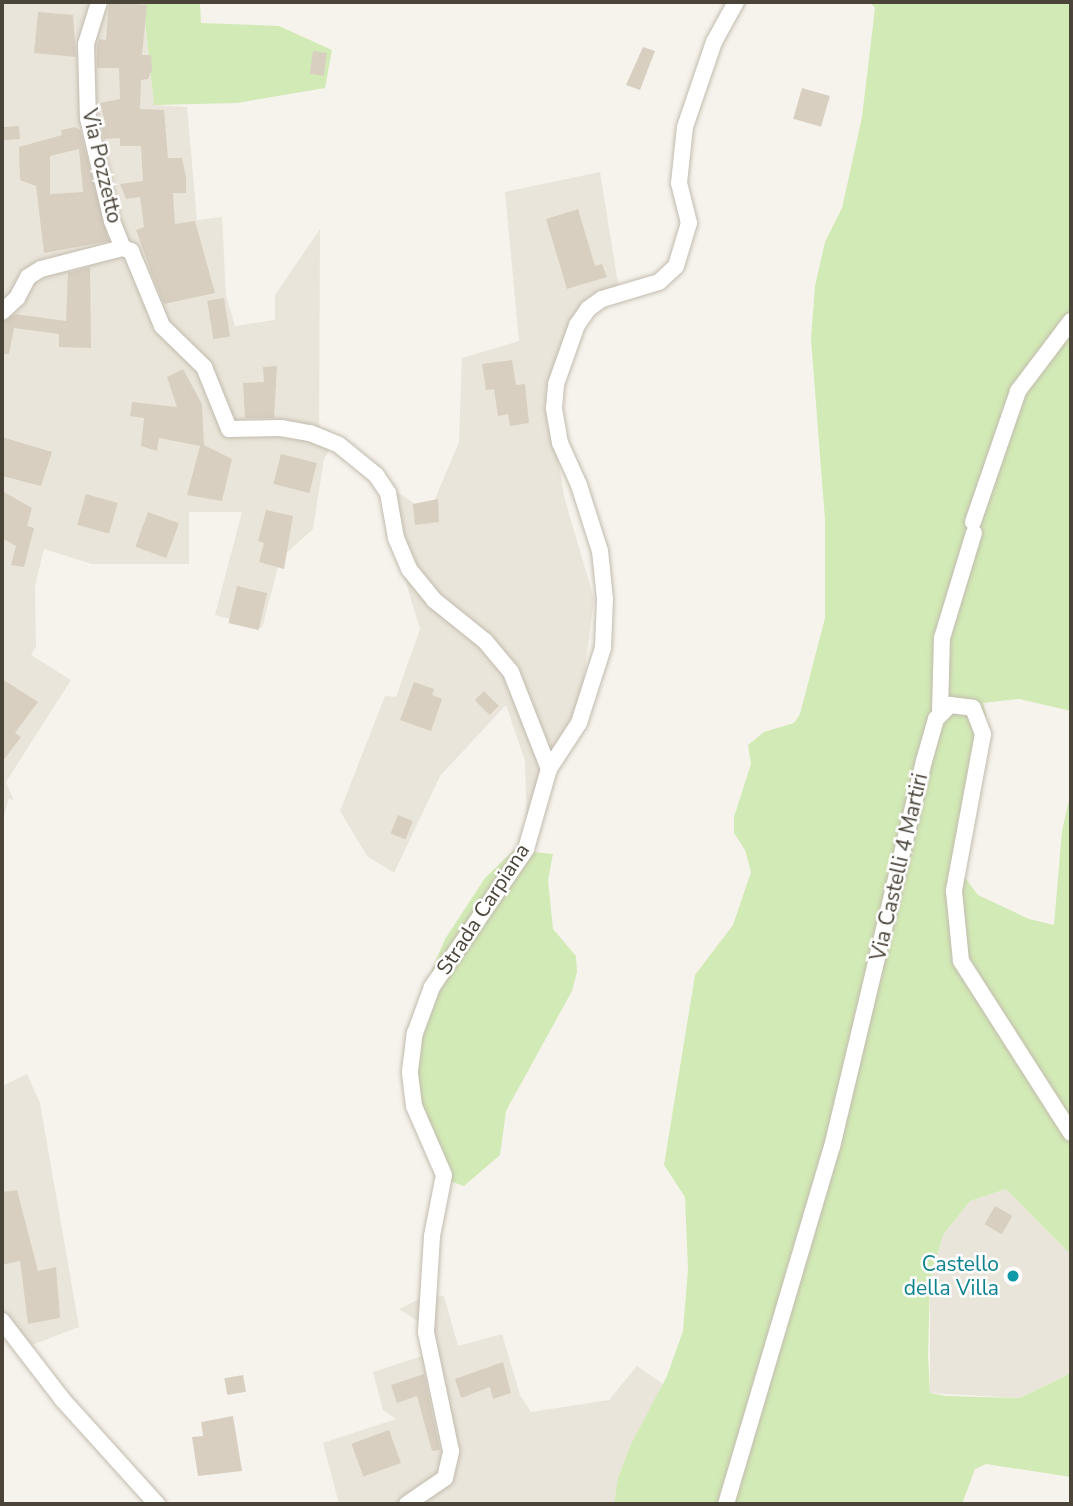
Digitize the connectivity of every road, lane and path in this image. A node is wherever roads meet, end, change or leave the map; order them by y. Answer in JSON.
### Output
{"nodes":[{"id":1,"x":99,"y":2,"type":"edge"},
{"id":2,"x":736,"y":2,"type":"edge"},
{"id":3,"x":123,"y":248,"type":"junction"},
{"id":4,"x":2,"y":312,"type":"edge"},
{"id":5,"x":1071,"y":321,"type":"edge"},
{"id":6,"x":940,"y":712,"type":"junction"},
{"id":7,"x":549,"y":769,"type":"junction"},
{"id":8,"x":1071,"y":1133,"type":"edge"},
{"id":9,"x":2,"y":1321,"type":"edge"},
{"id":10,"x":157,"y":1504,"type":"edge"},
{"id":11,"x":407,"y":1504,"type":"edge"},
{"id":12,"x":726,"y":1504,"type":"edge"}],
"edges":[{"from":1,"to":3,"type":"street","name":"Via Pozzetto"},
{"from":2,"to":7,"type":"street","name":"Strada Carpiana"},
{"from":3,"to":4,"type":"street"},
{"from":3,"to":7,"type":"street","name":"Via Pozzetto"},
{"from":5,"to":6,"type":"street","name":"Via Castelli 4 Martiri"},
{"from":6,"to":8,"type":"street"},
{"from":6,"to":12,"type":"street","name":"Via Castelli 4 Martiri"},
{"from":7,"to":11,"type":"street","name":"Strada Carpiana"},
{"from":9,"to":10,"type":"street"}]}
